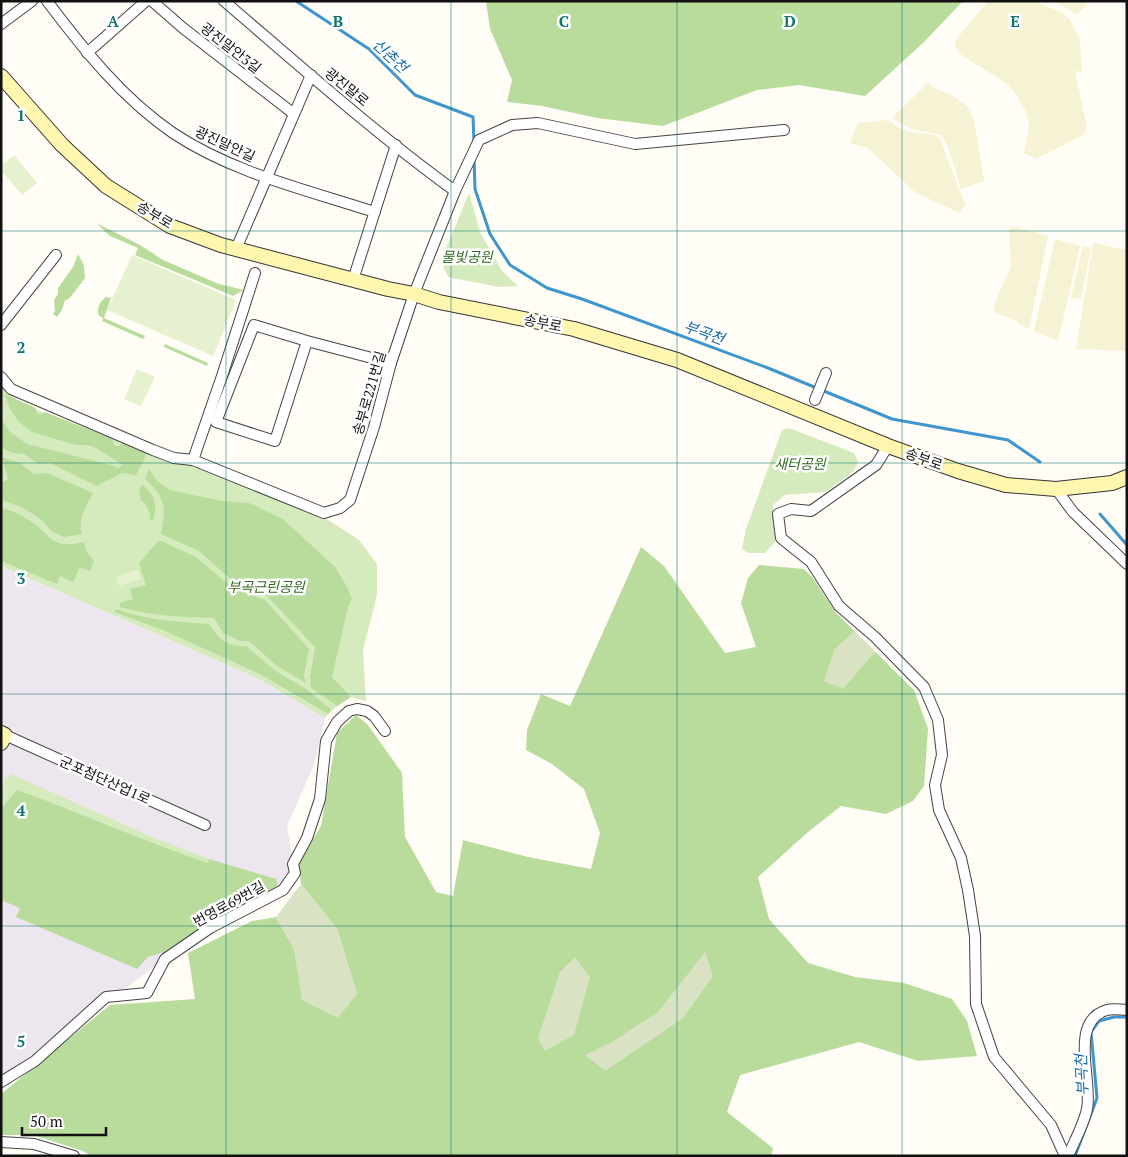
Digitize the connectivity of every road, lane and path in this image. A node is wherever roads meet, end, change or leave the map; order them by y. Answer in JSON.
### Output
{"nodes":[{"id":1,"x":32,"y":1,"type":"edge"},
{"id":2,"x":47,"y":1,"type":"edge"},
{"id":3,"x":146,"y":1,"type":"edge"},
{"id":4,"x":152,"y":1,"type":"edge"},
{"id":5,"x":224,"y":1,"type":"edge"},
{"id":6,"x":1,"y":24,"type":"edge"},
{"id":7,"x":86,"y":53,"type":"junction"},
{"id":8,"x":311,"y":75,"type":"junction"},
{"id":9,"x":1,"y":76,"type":"edge"},
{"id":10,"x":294,"y":114,"type":"junction"},
{"id":11,"x":784,"y":130,"type":"dead end"},
{"id":12,"x":396,"y":145,"type":"junction"},
{"id":13,"x":267,"y":178,"type":"junction"},
{"id":14,"x":455,"y":191,"type":"junction"},
{"id":15,"x":375,"y":212,"type":"junction"},
{"id":16,"x":236,"y":249,"type":"junction"},
{"id":17,"x":56,"y":254,"type":"dead end"},
{"id":18,"x":255,"y":273,"type":"dead end"},
{"id":19,"x":353,"y":280,"type":"junction"},
{"id":20,"x":414,"y":294,"type":"junction"},
{"id":21,"x":1,"y":325,"type":"edge"},
{"id":22,"x":306,"y":341,"type":"junction"},
{"id":23,"x":391,"y":363,"type":"junction"},
{"id":24,"x":826,"y":373,"type":"dead end"},
{"id":25,"x":1,"y":376,"type":"edge"},
{"id":26,"x":815,"y":400,"type":"dead end"},
{"id":27,"x":888,"y":446,"type":"junction"},
{"id":28,"x":193,"y":460,"type":"junction"},
{"id":29,"x":1127,"y":477,"type":"edge"},
{"id":30,"x":1056,"y":490,"type":"junction"},
{"id":31,"x":1127,"y":564,"type":"edge"},
{"id":32,"x":385,"y":731,"type":"dead end"},
{"id":33,"x":2,"y":737,"type":"edge"},
{"id":34,"x":205,"y":825,"type":"dead end"},
{"id":35,"x":1127,"y":1010,"type":"edge"},
{"id":36,"x":1,"y":1082,"type":"edge"},
{"id":37,"x":1,"y":1142,"type":"edge"},
{"id":38,"x":74,"y":1156,"type":"edge"},
{"id":39,"x":1066,"y":1156,"type":"edge"}],
"edges":[{"from":1,"to":6,"type":"street"},
{"from":2,"to":7,"type":"street","name":"광진말안길"},
{"from":3,"to":7,"type":"street"},
{"from":4,"to":10,"type":"street","name":"광진말안3길"},
{"from":5,"to":8,"type":"street","name":"광진말로"},
{"from":7,"to":13,"type":"street","name":"광진말안길"},
{"from":8,"to":10,"type":"street"},
{"from":8,"to":12,"type":"street","name":"광진말로"},
{"from":9,"to":16,"type":"street","name":"송부로"},
{"from":10,"to":13,"type":"street"},
{"from":11,"to":14,"type":"street","name":"송부로221번길"},
{"from":12,"to":14,"type":"street","name":"광진말로"},
{"from":12,"to":15,"type":"street"},
{"from":13,"to":15,"type":"street","name":"광진말안길"},
{"from":13,"to":16,"type":"street"},
{"from":14,"to":20,"type":"street","name":"송부로221번길"},
{"from":15,"to":19,"type":"street"},
{"from":16,"to":19,"type":"street","name":"송부로"},
{"from":17,"to":21,"type":"street"},
{"from":18,"to":28,"type":"street"},
{"from":19,"to":20,"type":"street","name":"송부로"},
{"from":20,"to":23,"type":"street","name":"송부로221번길"},
{"from":20,"to":27,"type":"street","name":"송부로"},
{"from":22,"to":22,"type":"street"},
{"from":22,"to":23,"type":"street"},
{"from":23,"to":28,"type":"street","name":"송부로221번길"},
{"from":24,"to":26,"type":"street"},
{"from":25,"to":28,"type":"street"},
{"from":27,"to":30,"type":"street","name":"송부로"},
{"from":27,"to":39,"type":"street"},
{"from":29,"to":30,"type":"street","name":"송부로"},
{"from":30,"to":31,"type":"street"},
{"from":32,"to":36,"type":"street","name":"번영로69번길"},
{"from":33,"to":34,"type":"street","name":"군포첨단산업1로"},
{"from":35,"to":39,"type":"street"},
{"from":37,"to":38,"type":"street"}]}
